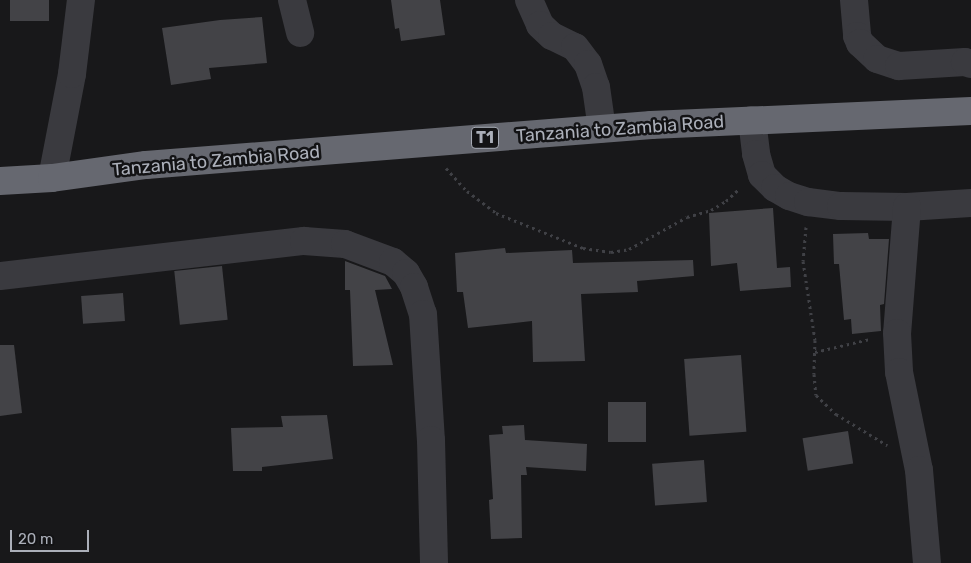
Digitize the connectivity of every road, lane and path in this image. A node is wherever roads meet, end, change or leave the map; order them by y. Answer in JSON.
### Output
{"nodes":[{"id":1,"x":81,"y":0,"type":"edge"},
{"id":2,"x":292,"y":0,"type":"edge"},
{"id":3,"x":529,"y":0,"type":"edge"},
{"id":4,"x":854,"y":0,"type":"edge"},
{"id":5,"x":300,"y":33,"type":"dead end"},
{"id":6,"x":971,"y":64,"type":"edge"},
{"id":7,"x":971,"y":111,"type":"edge"},
{"id":8,"x":752,"y":120,"type":"junction"},
{"id":9,"x":602,"y":129,"type":"junction"},
{"id":10,"x":424,"y":143,"type":"junction"},
{"id":11,"x":759,"y":167,"type":"junction"},
{"id":12,"x":52,"y":178,"type":"junction"},
{"id":13,"x":0,"y":181,"type":"edge"},
{"id":14,"x":808,"y":202,"type":"junction"},
{"id":15,"x":971,"y":203,"type":"edge"},
{"id":16,"x":907,"y":206,"type":"junction"},
{"id":17,"x":0,"y":276,"type":"edge"},
{"id":18,"x":897,"y":333,"type":"junction"},
{"id":19,"x":816,"y":352,"type":"junction"},
{"id":20,"x":914,"y":452,"type":"junction"},
{"id":21,"x":434,"y":563,"type":"edge"},
{"id":22,"x":927,"y":563,"type":"edge"}],
"edges":[{"from":1,"to":12,"type":"street"},
{"from":2,"to":5,"type":"street"},
{"from":3,"to":9,"type":"street"},
{"from":4,"to":6,"type":"street"},
{"from":7,"to":8,"type":"highway","name":"Tanzania to Zambia Road","number":"T1"},
{"from":8,"to":9,"type":"highway","name":"Tanzania to Zambia Road","number":"T1"},
{"from":8,"to":11,"type":"street"},
{"from":9,"to":10,"type":"highway","name":"Tanzania to Zambia Road","number":"T1"},
{"from":10,"to":11,"type":"path"},
{"from":10,"to":12,"type":"highway","name":"Tanzania to Zambia Road","number":"T1"},
{"from":11,"to":14,"type":"street"},
{"from":12,"to":13,"type":"highway","name":"Tanzania to Zambia Road","number":"T1"},
{"from":14,"to":16,"type":"street"},
{"from":14,"to":19,"type":"path"},
{"from":15,"to":16,"type":"street"},
{"from":16,"to":18,"type":"street"},
{"from":17,"to":21,"type":"street"},
{"from":18,"to":19,"type":"path"},
{"from":18,"to":20,"type":"street"},
{"from":19,"to":20,"type":"path"},
{"from":20,"to":22,"type":"street"}]}
